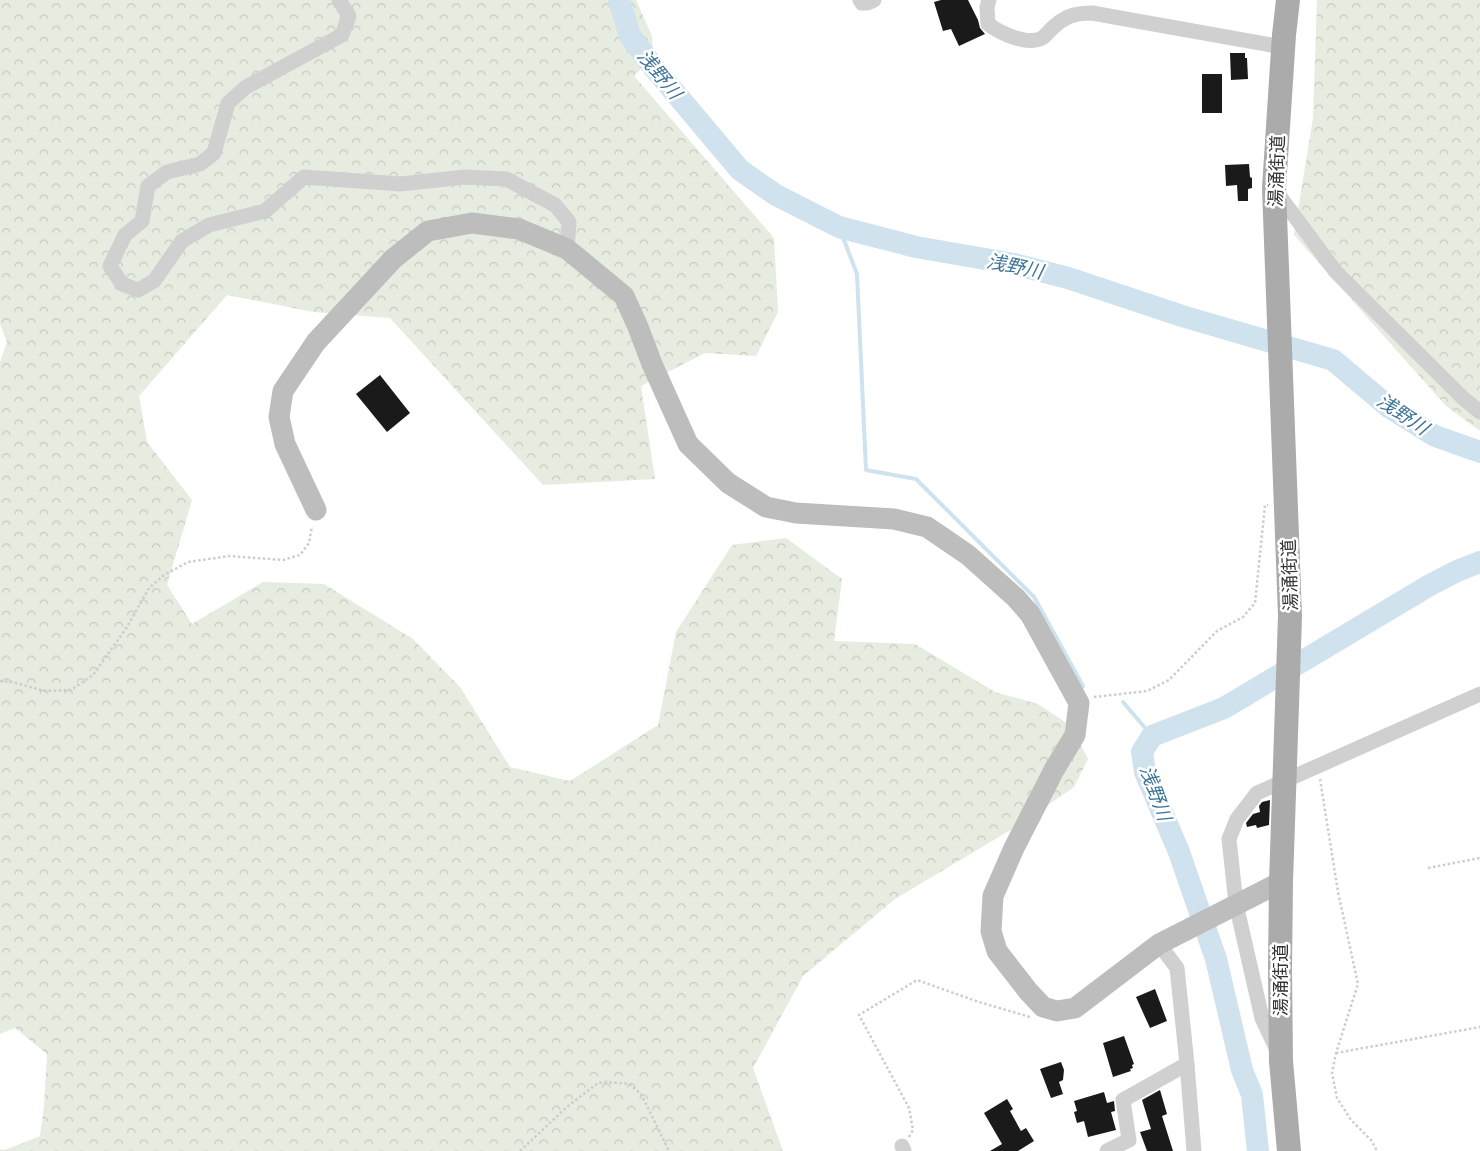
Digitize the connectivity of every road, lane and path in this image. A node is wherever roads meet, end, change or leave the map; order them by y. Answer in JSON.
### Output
{"nodes":[{"id":1,"x":339,"y":0,"type":"edge"},
{"id":2,"x":860,"y":0,"type":"edge"},
{"id":3,"x":874,"y":0,"type":"edge"},
{"id":4,"x":989,"y":0,"type":"edge"},
{"id":5,"x":1288,"y":0,"type":"edge"},
{"id":6,"x":1283,"y":47,"type":"junction"},
{"id":7,"x":1274,"y":188,"type":"junction"},
{"id":8,"x":567,"y":249,"type":"junction"},
{"id":9,"x":1480,"y":412,"type":"edge"},
{"id":10,"x":1287,"y":505,"type":"junction"},
{"id":11,"x":316,"y":510,"type":"joint"},
{"id":12,"x":0,"y":681,"type":"edge"},
{"id":13,"x":1480,"y":694,"type":"edge"},
{"id":14,"x":1079,"y":702,"type":"junction"},
{"id":15,"x":1318,"y":765,"type":"junction"},
{"id":16,"x":1285,"y":780,"type":"junction"},
{"id":17,"x":1480,"y":858,"type":"edge"},
{"id":18,"x":1428,"y":868,"type":"dead end"},
{"id":19,"x":1281,"y":882,"type":"junction"},
{"id":20,"x":1229,"y":907,"type":"junction"},
{"id":21,"x":1166,"y":940,"type":"junction"},
{"id":22,"x":1057,"y":1011,"type":"junction"},
{"id":23,"x":1480,"y":1027,"type":"edge"},
{"id":24,"x":1336,"y":1053,"type":"junction"},
{"id":25,"x":1281,"y":1061,"type":"junction"},
{"id":26,"x":1187,"y":1064,"type":"junction"},
{"id":27,"x":903,"y":1149,"type":"edge"},
{"id":28,"x":520,"y":1151,"type":"edge"},
{"id":29,"x":669,"y":1151,"type":"edge"},
{"id":30,"x":1107,"y":1151,"type":"edge"},
{"id":31,"x":1194,"y":1151,"type":"edge"},
{"id":32,"x":1289,"y":1151,"type":"edge"},
{"id":33,"x":1377,"y":1151,"type":"edge"}],
"edges":[{"from":1,"to":8,"type":"street"},
{"from":2,"to":3,"type":"street"},
{"from":4,"to":6,"type":"street"},
{"from":5,"to":6,"type":"main road","name":"湯涌街道"},
{"from":6,"to":7,"type":"main road","name":"湯涌街道"},
{"from":7,"to":9,"type":"street"},
{"from":7,"to":10,"type":"main road","name":"湯涌街道"},
{"from":8,"to":11,"type":"street"},
{"from":8,"to":14,"type":"street"},
{"from":10,"to":14,"type":"path"},
{"from":10,"to":16,"type":"main road","name":"湯涌街道"},
{"from":11,"to":12,"type":"path"},
{"from":13,"to":15,"type":"street"},
{"from":14,"to":22,"type":"street"},
{"from":15,"to":16,"type":"street"},
{"from":15,"to":24,"type":"path"},
{"from":16,"to":19,"type":"main road","name":"湯涌街道"},
{"from":16,"to":20,"type":"street"},
{"from":17,"to":18,"type":"path"},
{"from":19,"to":20,"type":"street"},
{"from":19,"to":25,"type":"main road","name":"湯涌街道"},
{"from":20,"to":21,"type":"street"},
{"from":20,"to":25,"type":"street"},
{"from":21,"to":22,"type":"street"},
{"from":21,"to":26,"type":"street"},
{"from":22,"to":27,"type":"path"},
{"from":23,"to":24,"type":"path"},
{"from":24,"to":33,"type":"path"},
{"from":25,"to":32,"type":"main road","name":"湯涌街道"},
{"from":26,"to":30,"type":"street"},
{"from":26,"to":31,"type":"street"},
{"from":28,"to":29,"type":"path"}]}
